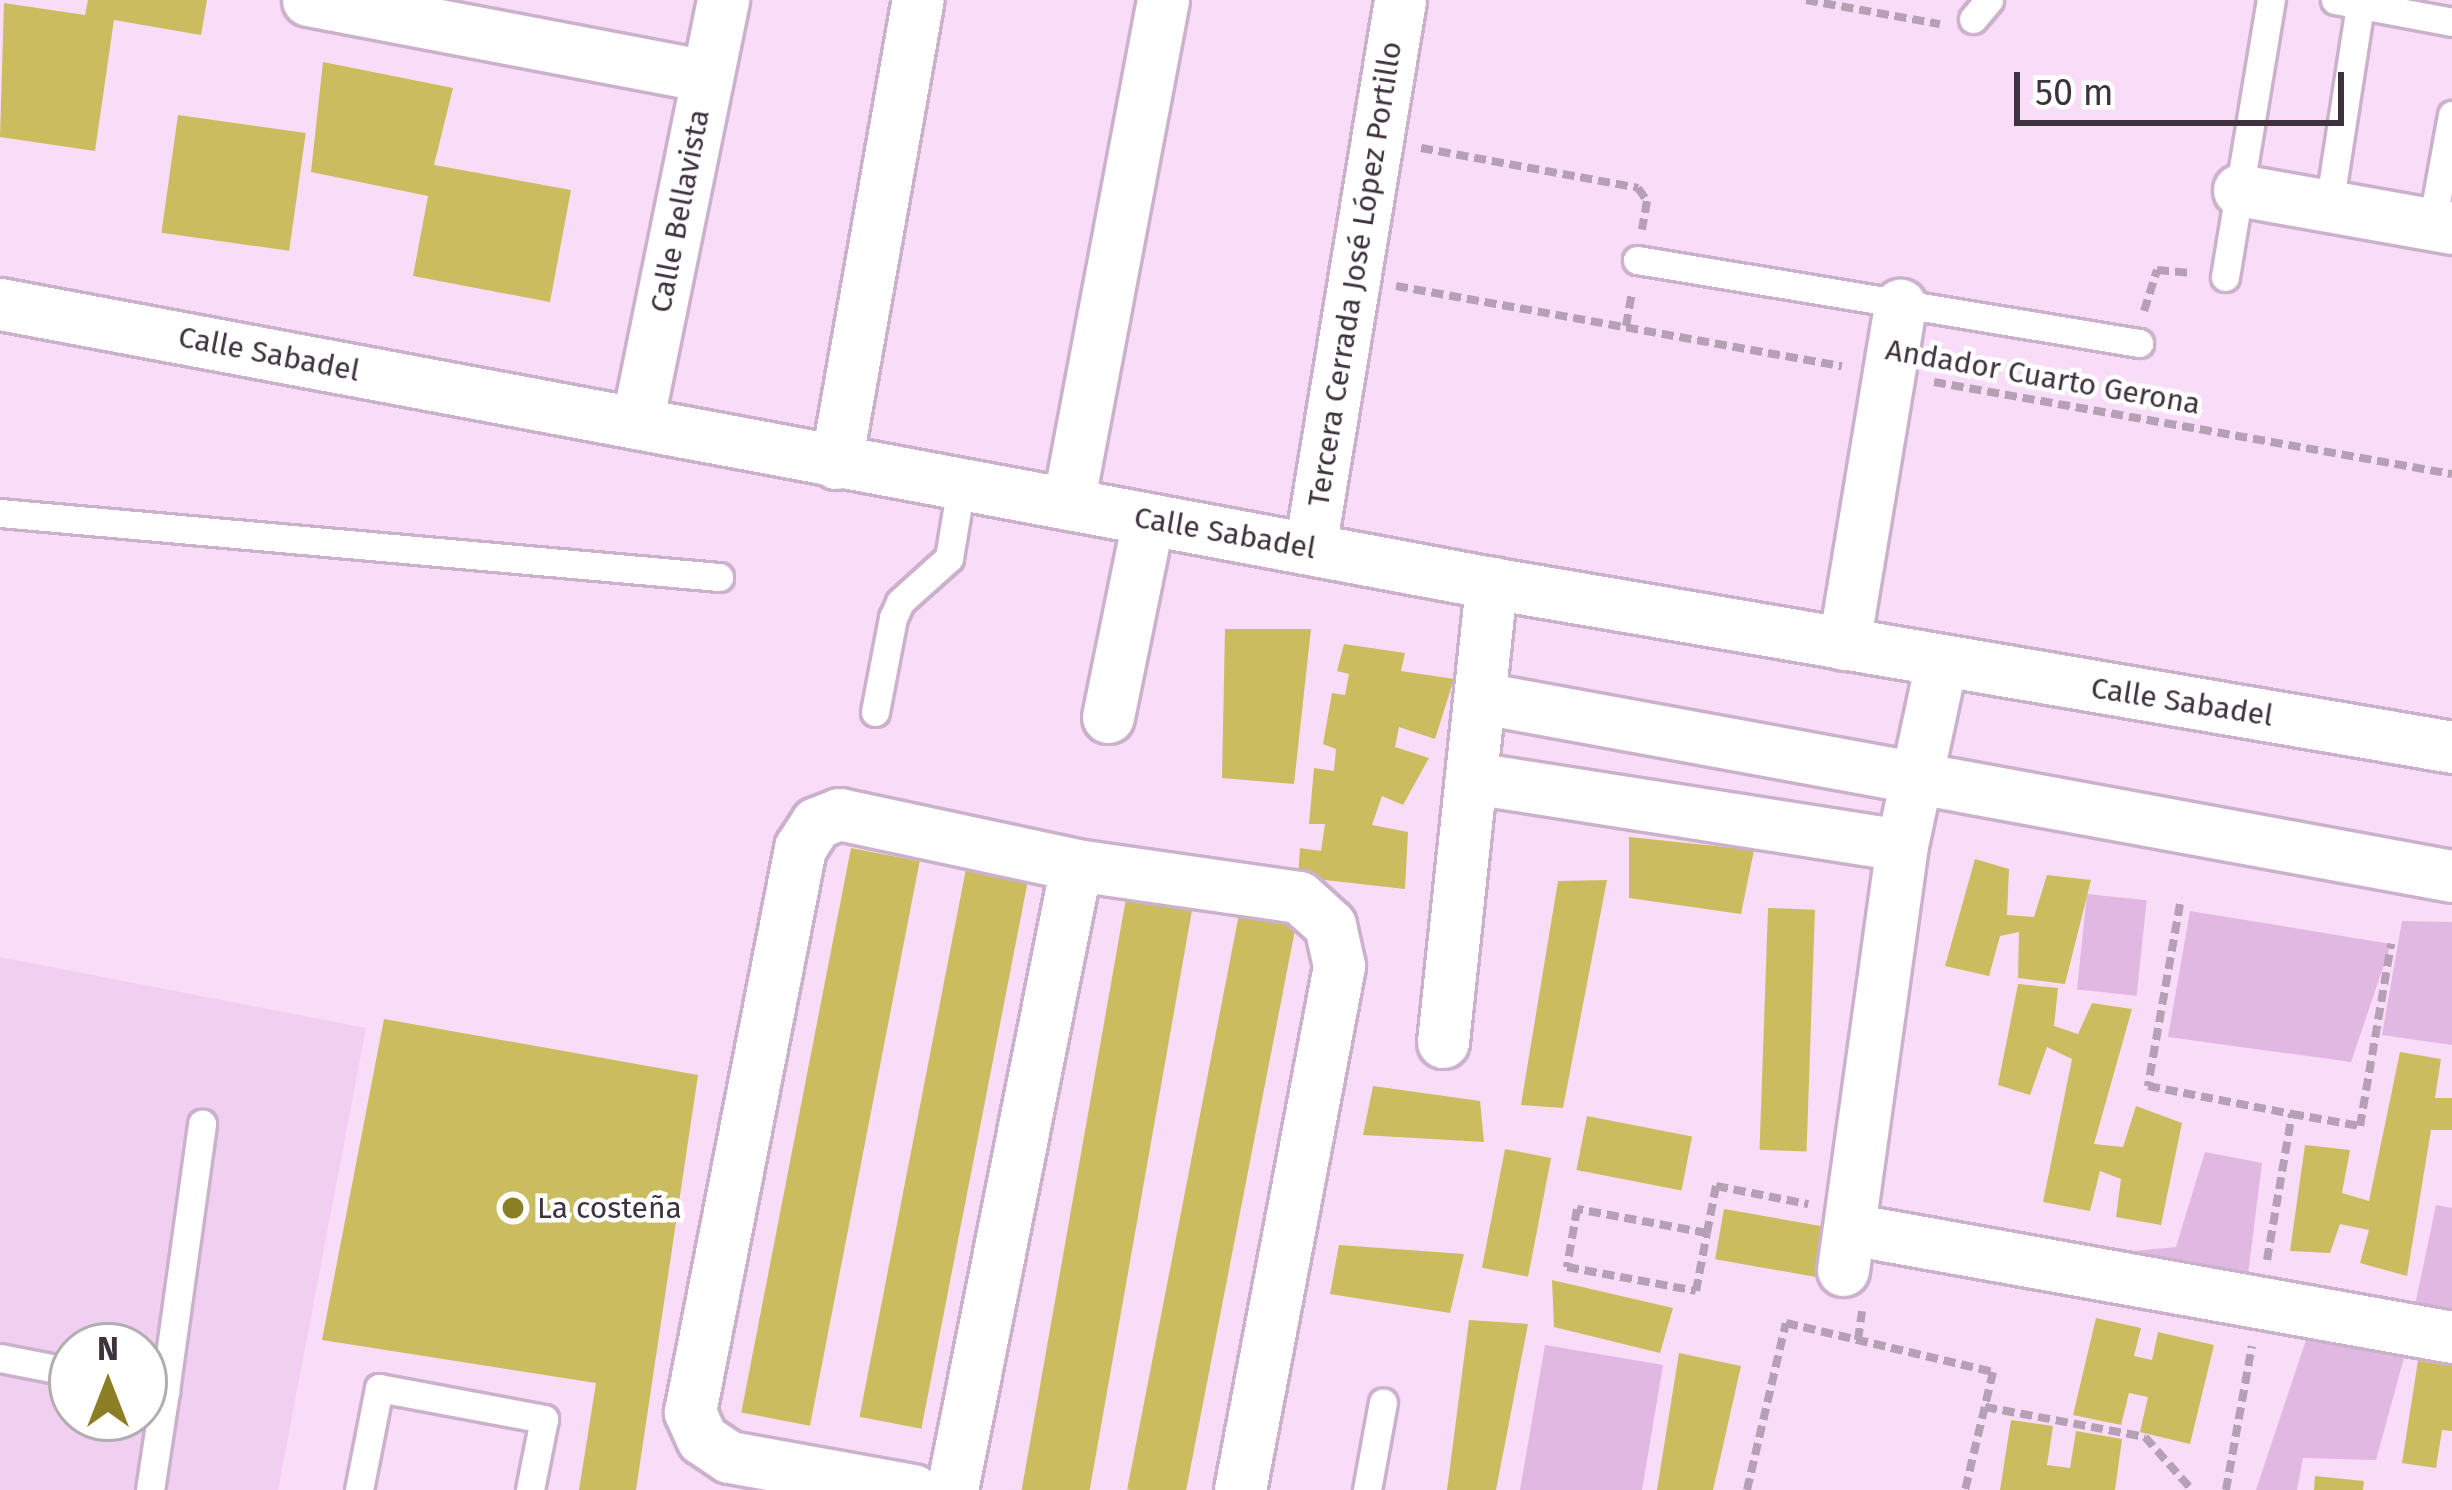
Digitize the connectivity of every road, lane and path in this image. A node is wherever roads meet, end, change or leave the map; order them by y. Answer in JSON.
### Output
{"nodes":[{"id":1,"x":308,"y":0,"type":"edge"},
{"id":2,"x":723,"y":0,"type":"edge"},
{"id":3,"x":918,"y":0,"type":"edge"},
{"id":4,"x":1163,"y":0,"type":"edge"},
{"id":5,"x":1400,"y":0,"type":"edge"},
{"id":6,"x":1806,"y":0,"type":"edge"},
{"id":7,"x":2271,"y":0,"type":"edge"},
{"id":8,"x":2347,"y":2,"type":"edge"},
{"id":9,"x":1982,"y":9,"type":"edge"},
{"id":10,"x":2452,"y":22,"type":"edge"},
{"id":11,"x":707,"y":76,"type":"junction"},
{"id":12,"x":2452,"y":115,"type":"edge"},
{"id":13,"x":1376,"y":140,"type":"junction"},
{"id":14,"x":2240,"y":190,"type":"junction"},
{"id":15,"x":2329,"y":206,"type":"junction"},
{"id":16,"x":2442,"y":226,"type":"edge"},
{"id":17,"x":1637,"y":260,"type":"junction"},
{"id":18,"x":2225,"y":277,"type":"joint"},
{"id":19,"x":1354,"y":278,"type":"junction"},
{"id":20,"x":0,"y":304,"type":"edge"},
{"id":21,"x":1900,"y":305,"type":"junction"},
{"id":22,"x":1626,"y":326,"type":"junction"},
{"id":23,"x":2139,"y":343,"type":"joint"},
{"id":24,"x":1887,"y":374,"type":"junction"},
{"id":25,"x":637,"y":423,"type":"junction"},
{"id":26,"x":836,"y":463,"type":"junction"},
{"id":27,"x":2452,"y":474,"type":"edge"},
{"id":28,"x":961,"y":486,"type":"junction"},
{"id":29,"x":1068,"y":504,"type":"junction"},
{"id":30,"x":0,"y":513,"type":"edge"},
{"id":31,"x":1148,"y":520,"type":"junction"},
{"id":32,"x":1310,"y":548,"type":"junction"},
{"id":33,"x":719,"y":577,"type":"dead end"},
{"id":34,"x":1490,"y":583,"type":"junction"},
{"id":35,"x":1844,"y":644,"type":"junction"},
{"id":36,"x":1941,"y":663,"type":"junction"},
{"id":37,"x":1481,"y":698,"type":"junction"},
{"id":38,"x":875,"y":712,"type":"dead end"},
{"id":39,"x":1108,"y":717,"type":"dead end"},
{"id":40,"x":2452,"y":747,"type":"edge"},
{"id":41,"x":1916,"y":777,"type":"junction"},
{"id":42,"x":1473,"y":778,"type":"junction"},
{"id":43,"x":1902,"y":845,"type":"junction"},
{"id":44,"x":1076,"y":865,"type":"junction"},
{"id":45,"x":2452,"y":876,"type":"edge"},
{"id":46,"x":2180,"y":904,"type":"dead end"},
{"id":47,"x":2392,"y":944,"type":"dead end"},
{"id":48,"x":1443,"y":1042,"type":"dead end"},
{"id":49,"x":202,"y":1124,"type":"dead end"},
{"id":50,"x":1707,"y":1233,"type":"junction"},
{"id":51,"x":1848,"y":1237,"type":"junction"},
{"id":52,"x":167,"y":1322,"type":"edge"},
{"id":53,"x":2452,"y":1336,"type":"edge"},
{"id":54,"x":0,"y":1358,"type":"edge"},
{"id":55,"x":48,"y":1367,"type":"edge"},
{"id":56,"x":1383,"y":1402,"type":"dead end"},
{"id":57,"x":1984,"y":1407,"type":"junction"},
{"id":58,"x":152,"y":1442,"type":"edge"},
{"id":59,"x":150,"y":1490,"type":"edge"},
{"id":60,"x":359,"y":1490,"type":"edge"},
{"id":61,"x":530,"y":1490,"type":"edge"},
{"id":62,"x":913,"y":1490,"type":"edge"},
{"id":63,"x":952,"y":1490,"type":"edge"},
{"id":64,"x":1240,"y":1490,"type":"edge"},
{"id":65,"x":1367,"y":1490,"type":"edge"},
{"id":66,"x":1747,"y":1490,"type":"edge"},
{"id":67,"x":1965,"y":1490,"type":"edge"},
{"id":68,"x":2192,"y":1490,"type":"edge"}],
"edges":[{"from":1,"to":11,"type":"street"},
{"from":2,"to":11,"type":"street","name":"Calle Bellavista"},
{"from":3,"to":26,"type":"street"},
{"from":4,"to":29,"type":"street"},
{"from":5,"to":13,"type":"street","name":"Tercera Cerrada José López Portillo"},
{"from":6,"to":9,"type":"path"},
{"from":7,"to":14,"type":"lane"},
{"from":8,"to":10,"type":"lane"},
{"from":8,"to":15,"type":"lane"},
{"from":11,"to":25,"type":"street","name":"Calle Bellavista"},
{"from":12,"to":16,"type":"lane"},
{"from":13,"to":17,"type":"path"},
{"from":13,"to":19,"type":"street","name":"Tercera Cerrada José López Portillo"},
{"from":14,"to":15,"type":"street"},
{"from":14,"to":18,"type":"lane"},
{"from":15,"to":16,"type":"street"},
{"from":17,"to":21,"type":"lane"},
{"from":17,"to":22,"type":"path"},
{"from":18,"to":23,"type":"path"},
{"from":19,"to":22,"type":"path","name":"Andador Cuarto Gerona"},
{"from":19,"to":32,"type":"street","name":"Tercera Cerrada José López Portillo"},
{"from":20,"to":25,"type":"street","name":"Calle Sabadel"},
{"from":21,"to":23,"type":"lane"},
{"from":21,"to":24,"type":"street"},
{"from":22,"to":24,"type":"path","name":"Andador Cuarto Gerona"},
{"from":24,"to":27,"type":"path","name":"Andador Cuarto Gerona"},
{"from":24,"to":35,"type":"street"},
{"from":25,"to":26,"type":"street","name":"Calle Sabadel"},
{"from":26,"to":28,"type":"street","name":"Calle Sabadel"},
{"from":28,"to":29,"type":"street","name":"Calle Sabadel"},
{"from":28,"to":38,"type":"lane"},
{"from":29,"to":31,"type":"street","name":"Calle Sabadel"},
{"from":30,"to":33,"type":"lane"},
{"from":31,"to":32,"type":"street","name":"Calle Sabadel"},
{"from":31,"to":39,"type":"street"},
{"from":32,"to":34,"type":"street","name":"Calle Sabadel"},
{"from":34,"to":35,"type":"street","name":"Calle Sabadel"},
{"from":34,"to":37,"type":"street"},
{"from":35,"to":36,"type":"street","name":"Calle Sabadel"},
{"from":36,"to":40,"type":"street","name":"Calle Sabadel"},
{"from":36,"to":41,"type":"street"},
{"from":37,"to":41,"type":"street"},
{"from":37,"to":42,"type":"street"},
{"from":41,"to":43,"type":"street"},
{"from":41,"to":45,"type":"street"},
{"from":42,"to":43,"type":"street"},
{"from":42,"to":48,"type":"street"},
{"from":43,"to":51,"type":"street"},
{"from":44,"to":62,"type":"street"},
{"from":44,"to":63,"type":"street"},
{"from":44,"to":64,"type":"street"},
{"from":46,"to":47,"type":"path"},
{"from":49,"to":52,"type":"lane"},
{"from":50,"to":50,"type":"path"},
{"from":50,"to":51,"type":"path"},
{"from":51,"to":53,"type":"street"},
{"from":54,"to":55,"type":"lane"},
{"from":56,"to":65,"type":"lane"},
{"from":57,"to":66,"type":"path"},
{"from":57,"to":67,"type":"path"},
{"from":57,"to":68,"type":"path"},
{"from":58,"to":59,"type":"lane"},
{"from":60,"to":61,"type":"lane"}]}
